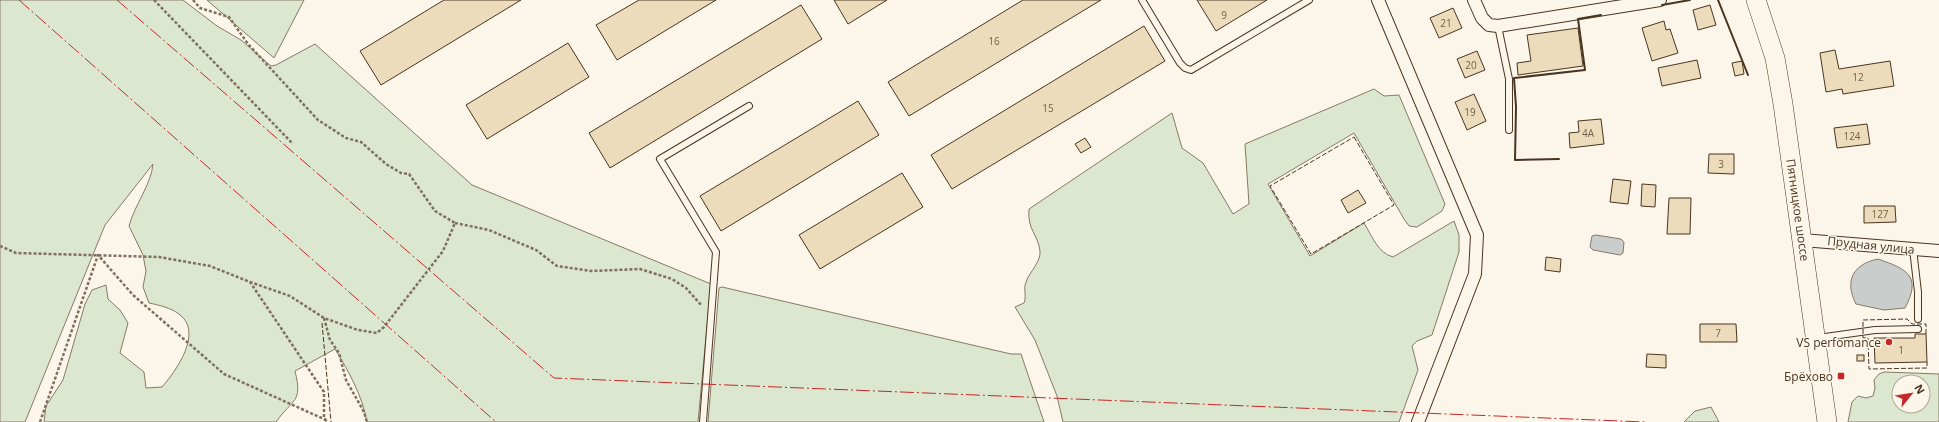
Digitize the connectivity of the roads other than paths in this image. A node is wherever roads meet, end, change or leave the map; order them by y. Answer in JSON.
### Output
{"nodes":[{"id":1,"x":1142,"y":0,"type":"edge"},
{"id":2,"x":1309,"y":0,"type":"edge"},
{"id":3,"x":1378,"y":0,"type":"edge"},
{"id":4,"x":1474,"y":0,"type":"edge"},
{"id":5,"x":1660,"y":0,"type":"edge"},
{"id":6,"x":1756,"y":0,"type":"edge"},
{"id":7,"x":1498,"y":26,"type":"junction"},
{"id":8,"x":748,"y":106,"type":"dead end"},
{"id":9,"x":1509,"y":130,"type":"dead end"},
{"id":10,"x":1802,"y":240,"type":"junction"},
{"id":11,"x":1913,"y":249,"type":"junction"},
{"id":12,"x":1939,"y":251,"type":"edge"},
{"id":13,"x":1918,"y":320,"type":"dead end"},
{"id":14,"x":1918,"y":329,"type":"dead end"},
{"id":15,"x":1816,"y":338,"type":"junction"},
{"id":16,"x":703,"y":422,"type":"edge"},
{"id":17,"x":1418,"y":422,"type":"edge"},
{"id":18,"x":1827,"y":422,"type":"edge"}],
"edges":[{"from":1,"to":2,"type":"lane"},
{"from":3,"to":17,"type":"street"},
{"from":4,"to":7,"type":"street"},
{"from":5,"to":7,"type":"street"},
{"from":6,"to":10,"type":"main road","name":"Пятницкое шоссе"},
{"from":7,"to":9,"type":"lane"},
{"from":8,"to":16,"type":"lane"},
{"from":10,"to":11,"type":"street","name":"Прудная улица"},
{"from":10,"to":15,"type":"main road","name":"Пятницкое шоссе"},
{"from":11,"to":12,"type":"street","name":"Прудная улица"},
{"from":11,"to":13,"type":"lane"},
{"from":14,"to":15,"type":"lane"},
{"from":15,"to":18,"type":"main road","name":"Пятницкое шоссе"}]}
